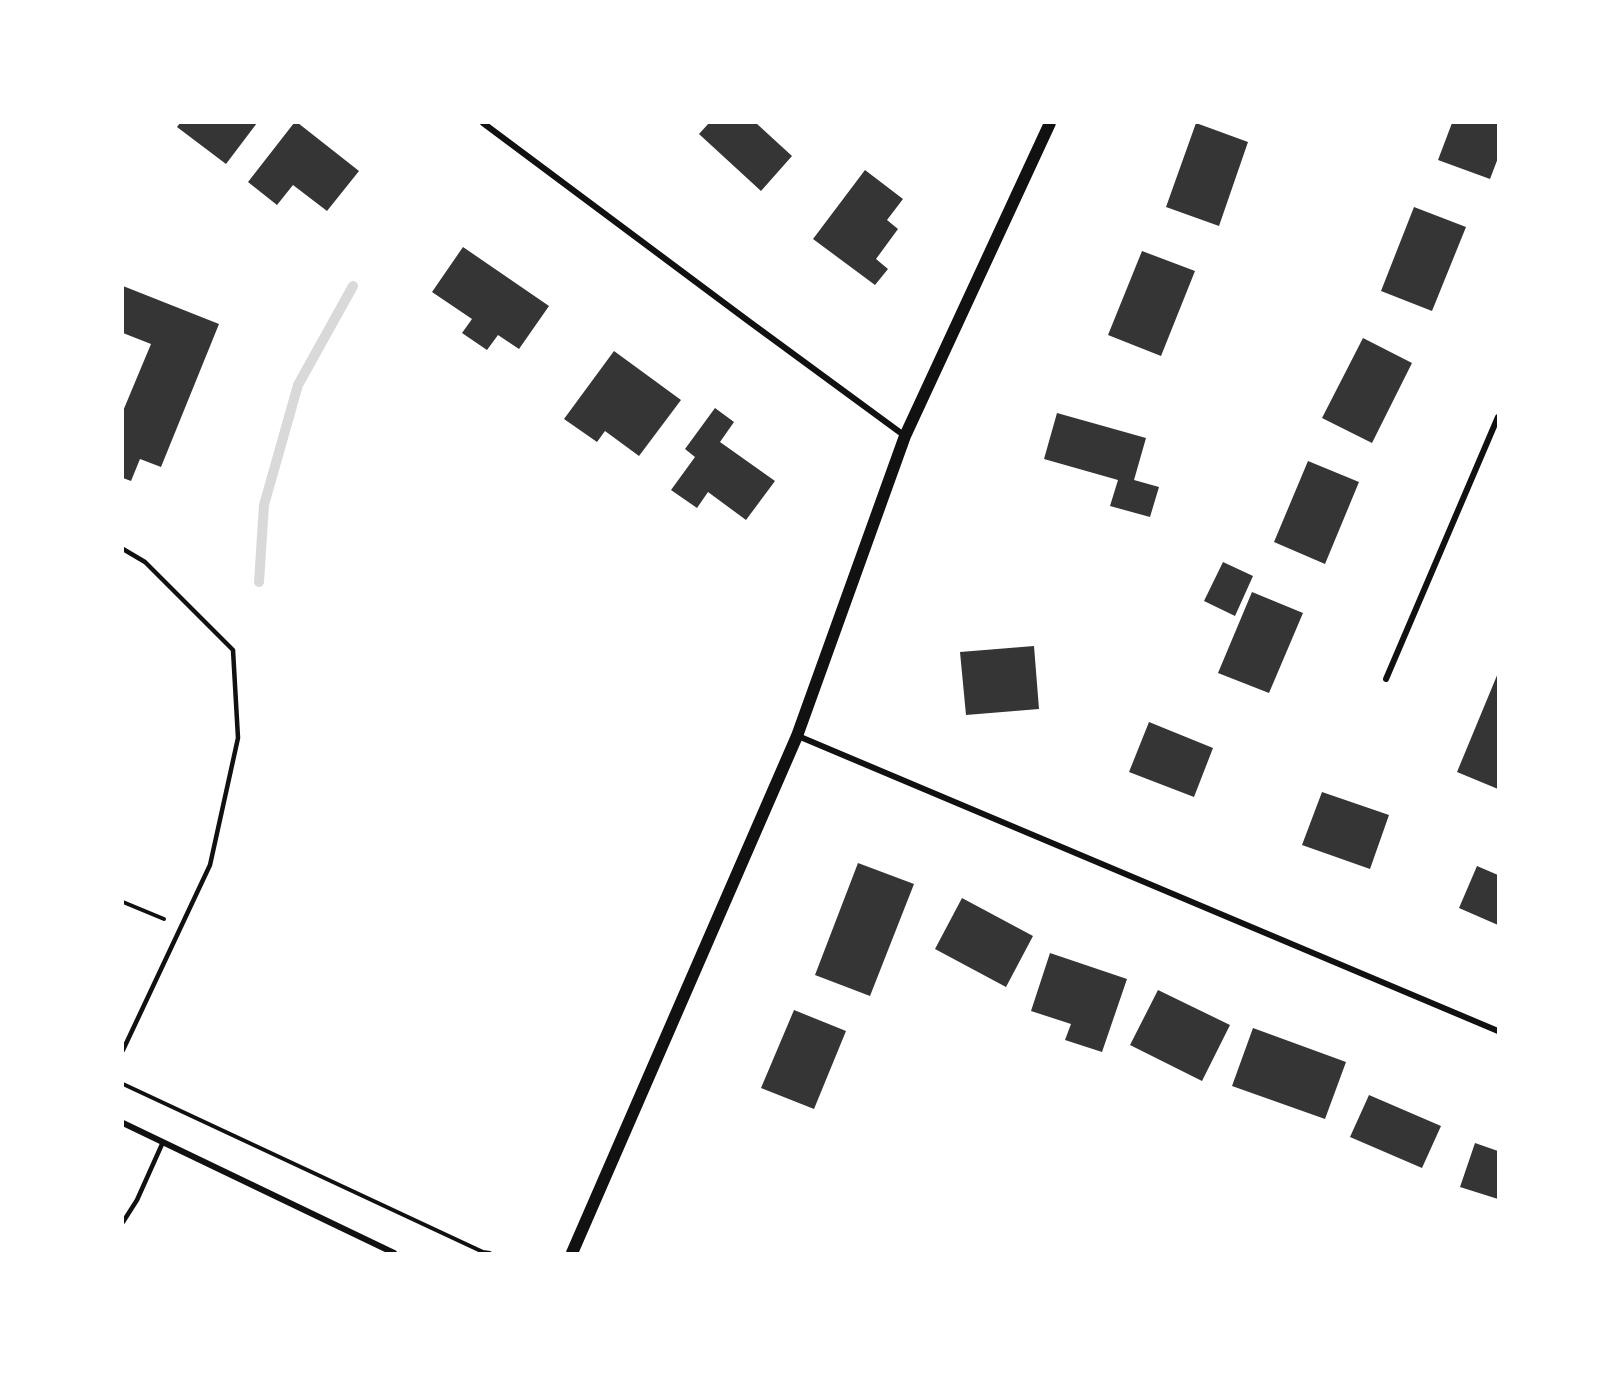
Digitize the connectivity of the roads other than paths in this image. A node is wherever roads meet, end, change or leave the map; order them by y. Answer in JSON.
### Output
{"nodes":[{"id":1,"x":483,"y":123,"type":"edge"},
{"id":2,"x":1050,"y":123,"type":"edge"},
{"id":3,"x":1498,"y":417,"type":"edge"},
{"id":4,"x":905,"y":435,"type":"junction"},
{"id":5,"x":123,"y":549,"type":"edge"},
{"id":6,"x":1386,"y":679,"type":"dead end"},
{"id":7,"x":797,"y":736,"type":"junction"},
{"id":8,"x":1498,"y":1031,"type":"edge"},
{"id":9,"x":123,"y":1050,"type":"edge"},
{"id":10,"x":123,"y":1123,"type":"edge"},
{"id":11,"x":163,"y":1142,"type":"junction"},
{"id":12,"x":123,"y":1222,"type":"edge"},
{"id":13,"x":394,"y":1253,"type":"edge"},
{"id":14,"x":572,"y":1253,"type":"edge"}],
"edges":[{"from":1,"to":4,"type":"street"},
{"from":2,"to":4,"type":"main road"},
{"from":3,"to":6,"type":"street"},
{"from":4,"to":7,"type":"main road"},
{"from":5,"to":9,"type":"lane"},
{"from":7,"to":8,"type":"street"},
{"from":7,"to":14,"type":"main road"},
{"from":10,"to":11,"type":"street"},
{"from":11,"to":12,"type":"lane"},
{"from":11,"to":13,"type":"street"}]}
